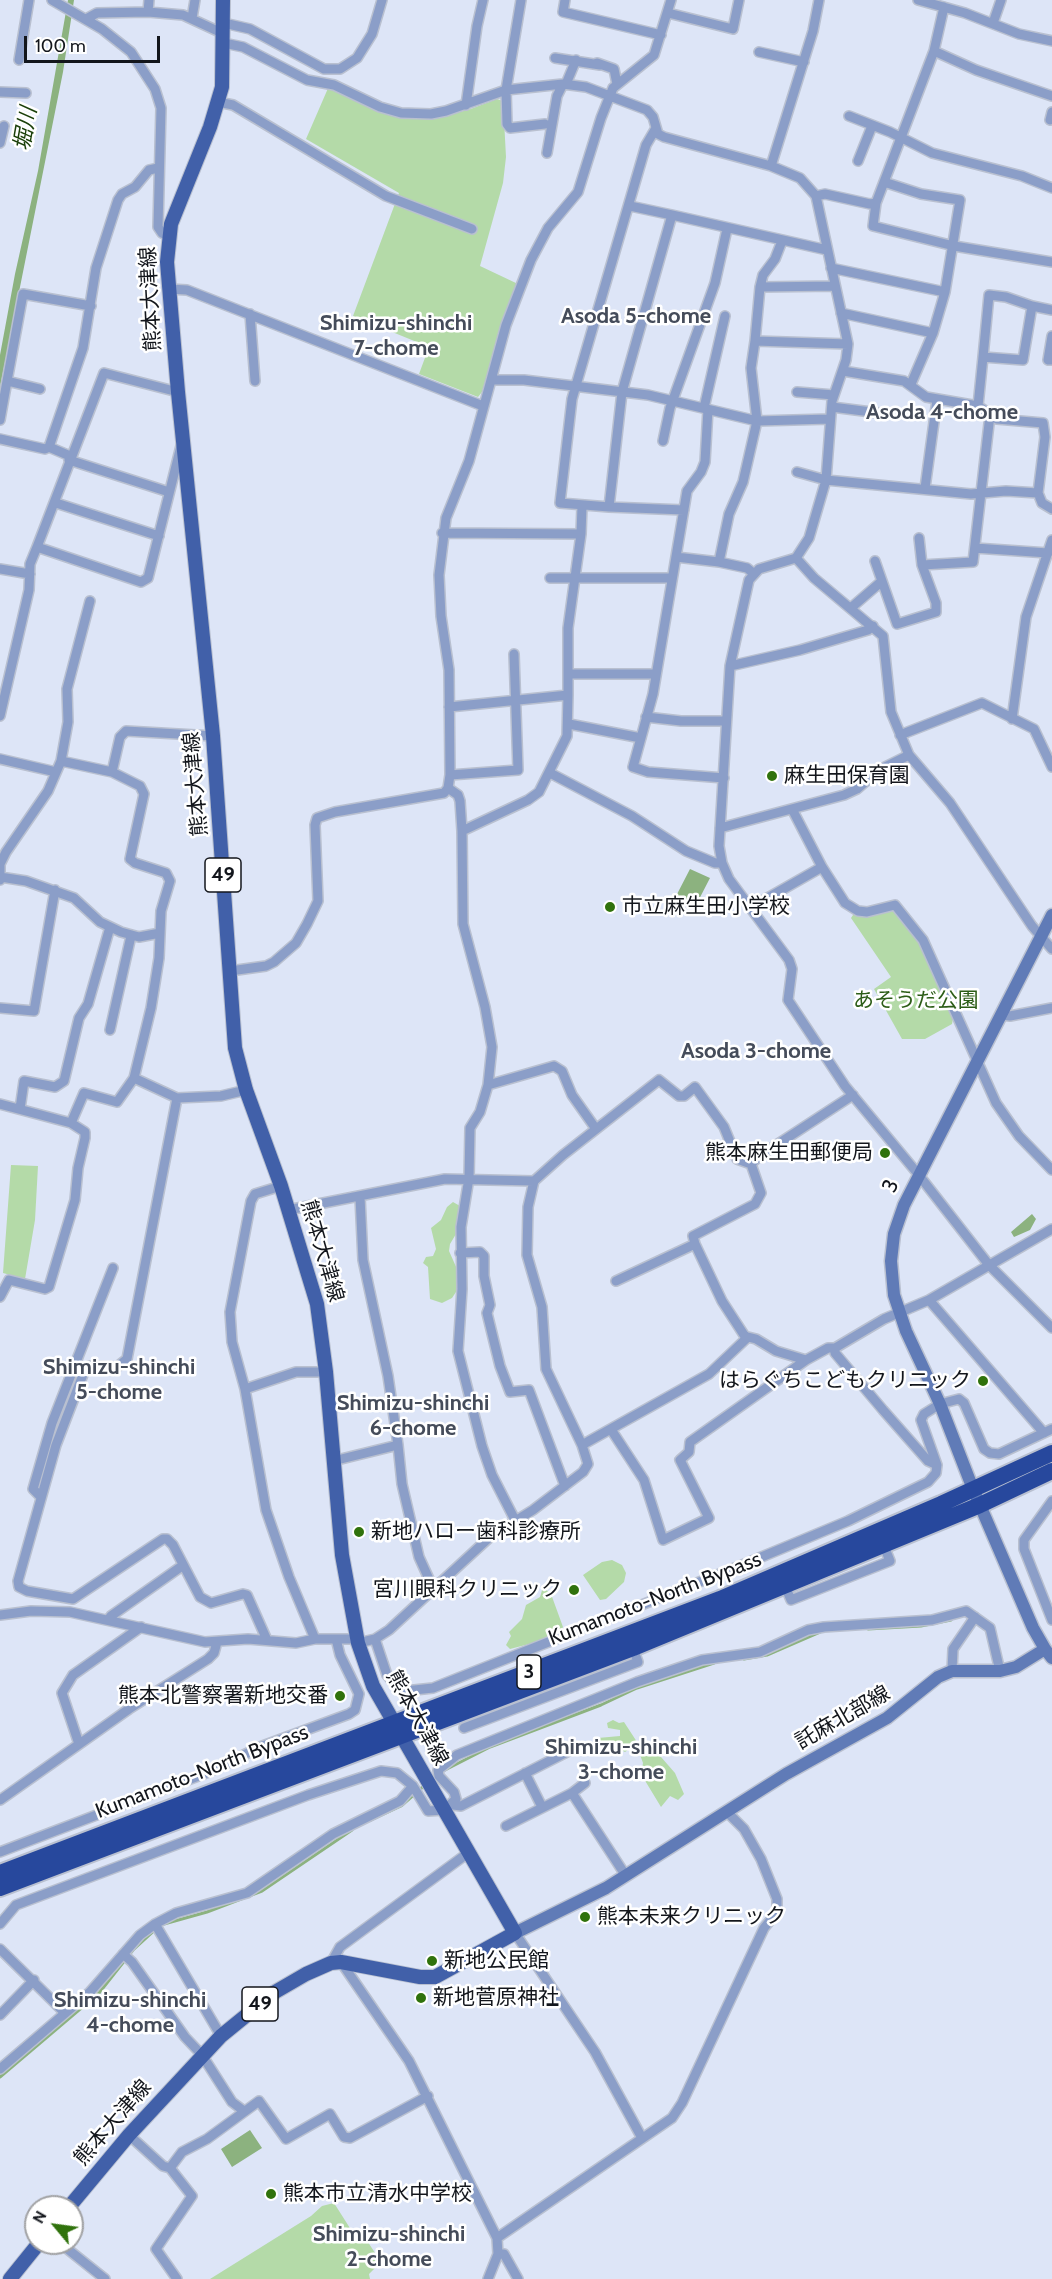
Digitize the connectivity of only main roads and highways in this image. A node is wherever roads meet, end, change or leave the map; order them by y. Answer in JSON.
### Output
{"nodes":[{"id":1,"x":224,"y":0,"type":"edge"},
{"id":2,"x":1052,"y":915,"type":"edge"},
{"id":3,"x":1052,"y":1453,"type":"edge"},
{"id":4,"x":1052,"y":1471,"type":"edge"},
{"id":5,"x":973,"y":1489,"type":"junction"},
{"id":6,"x":980,"y":1505,"type":"junction"},
{"id":7,"x":1050,"y":1651,"type":"edge"},
{"id":8,"x":399,"y":1729,"type":"junction"},
{"id":9,"x":81,"y":1849,"type":"junction"},
{"id":10,"x":0,"y":1873,"type":"edge"},
{"id":11,"x":0,"y":1888,"type":"edge"},
{"id":12,"x":515,"y":1933,"type":"junction"},
{"id":13,"x":79,"y":2195,"type":"edge"},
{"id":14,"x":29,"y":2255,"type":"edge"},
{"id":15,"x":10,"y":2279,"type":"edge"}],
"edges":[{"from":1,"to":8,"type":"main road","name":"熊本大津線","number":"49"},
{"from":2,"to":5,"type":"main road","name":"3"},
{"from":3,"to":5,"type":"highway","name":"Kumamoto-North Bypass","number":"3"},
{"from":4,"to":6,"type":"highway","name":"Kumamoto-North Bypass","number":"3"},
{"from":5,"to":6,"type":"main road","name":"託麻北部線"},
{"from":5,"to":8,"type":"highway","name":"Kumamoto-North Bypass","number":"3"},
{"from":6,"to":7,"type":"main road","name":"託麻北部線"},
{"from":6,"to":8,"type":"highway","name":"Kumamoto-North Bypass","number":"3"},
{"from":7,"to":12,"type":"main road","name":"託麻北部線"},
{"from":8,"to":9,"type":"highway","name":"Kumamoto-North Bypass","number":"3"},
{"from":8,"to":12,"type":"main road","name":"熊本大津線","number":"49"},
{"from":9,"to":10,"type":"highway","name":"Kumamoto-North Bypass","number":"3"},
{"from":9,"to":11,"type":"highway","name":"Kumamoto-North Bypass","number":"3"},
{"from":12,"to":13,"type":"main road","name":"熊本大津線","number":"49"},
{"from":14,"to":15,"type":"main road"}]}
